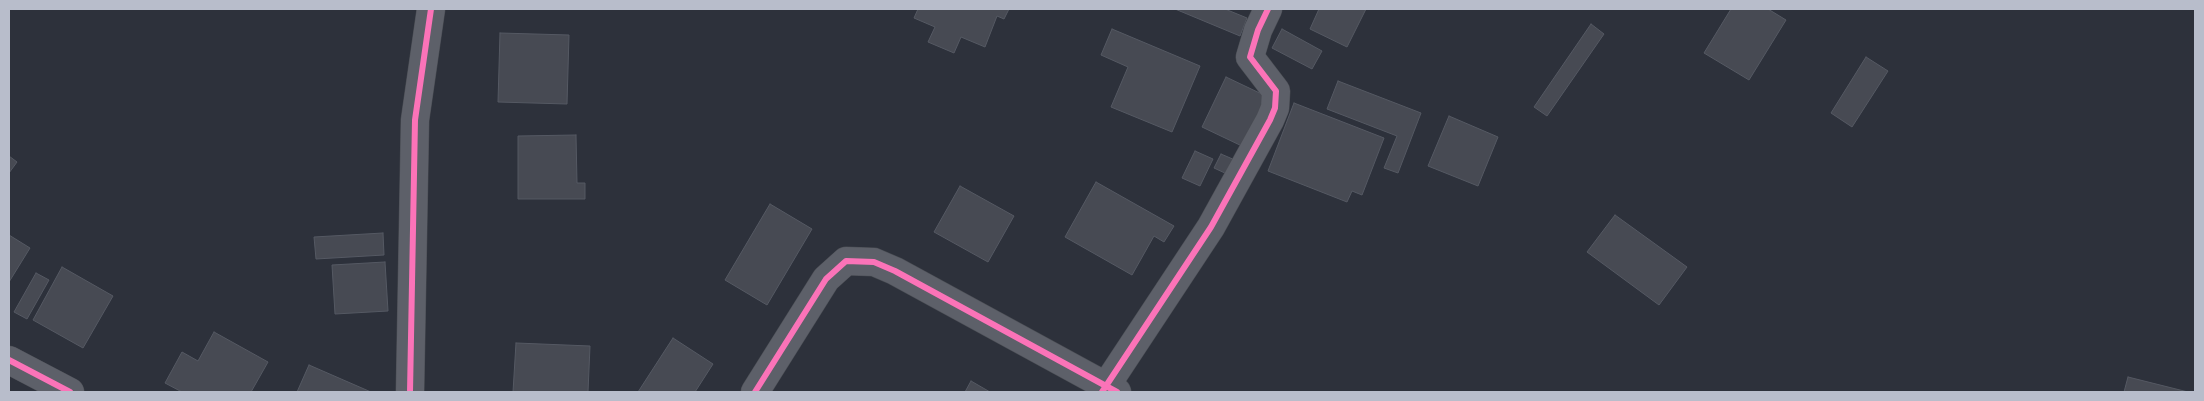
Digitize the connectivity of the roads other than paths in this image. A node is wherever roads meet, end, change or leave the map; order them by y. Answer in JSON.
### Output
{"nodes":[{"id":1,"x":431,"y":9,"type":"edge"},
{"id":2,"x":1268,"y":9,"type":"edge"},
{"id":3,"x":9,"y":360,"type":"edge"},
{"id":4,"x":1108,"y":390,"type":"edge"},
{"id":5,"x":70,"y":392,"type":"edge"},
{"id":6,"x":410,"y":392,"type":"edge"},
{"id":7,"x":755,"y":392,"type":"edge"}],
"edges":[{"from":1,"to":6,"type":"street"},
{"from":2,"to":4,"type":"street"},
{"from":3,"to":5,"type":"street"},
{"from":4,"to":7,"type":"street"}]}
